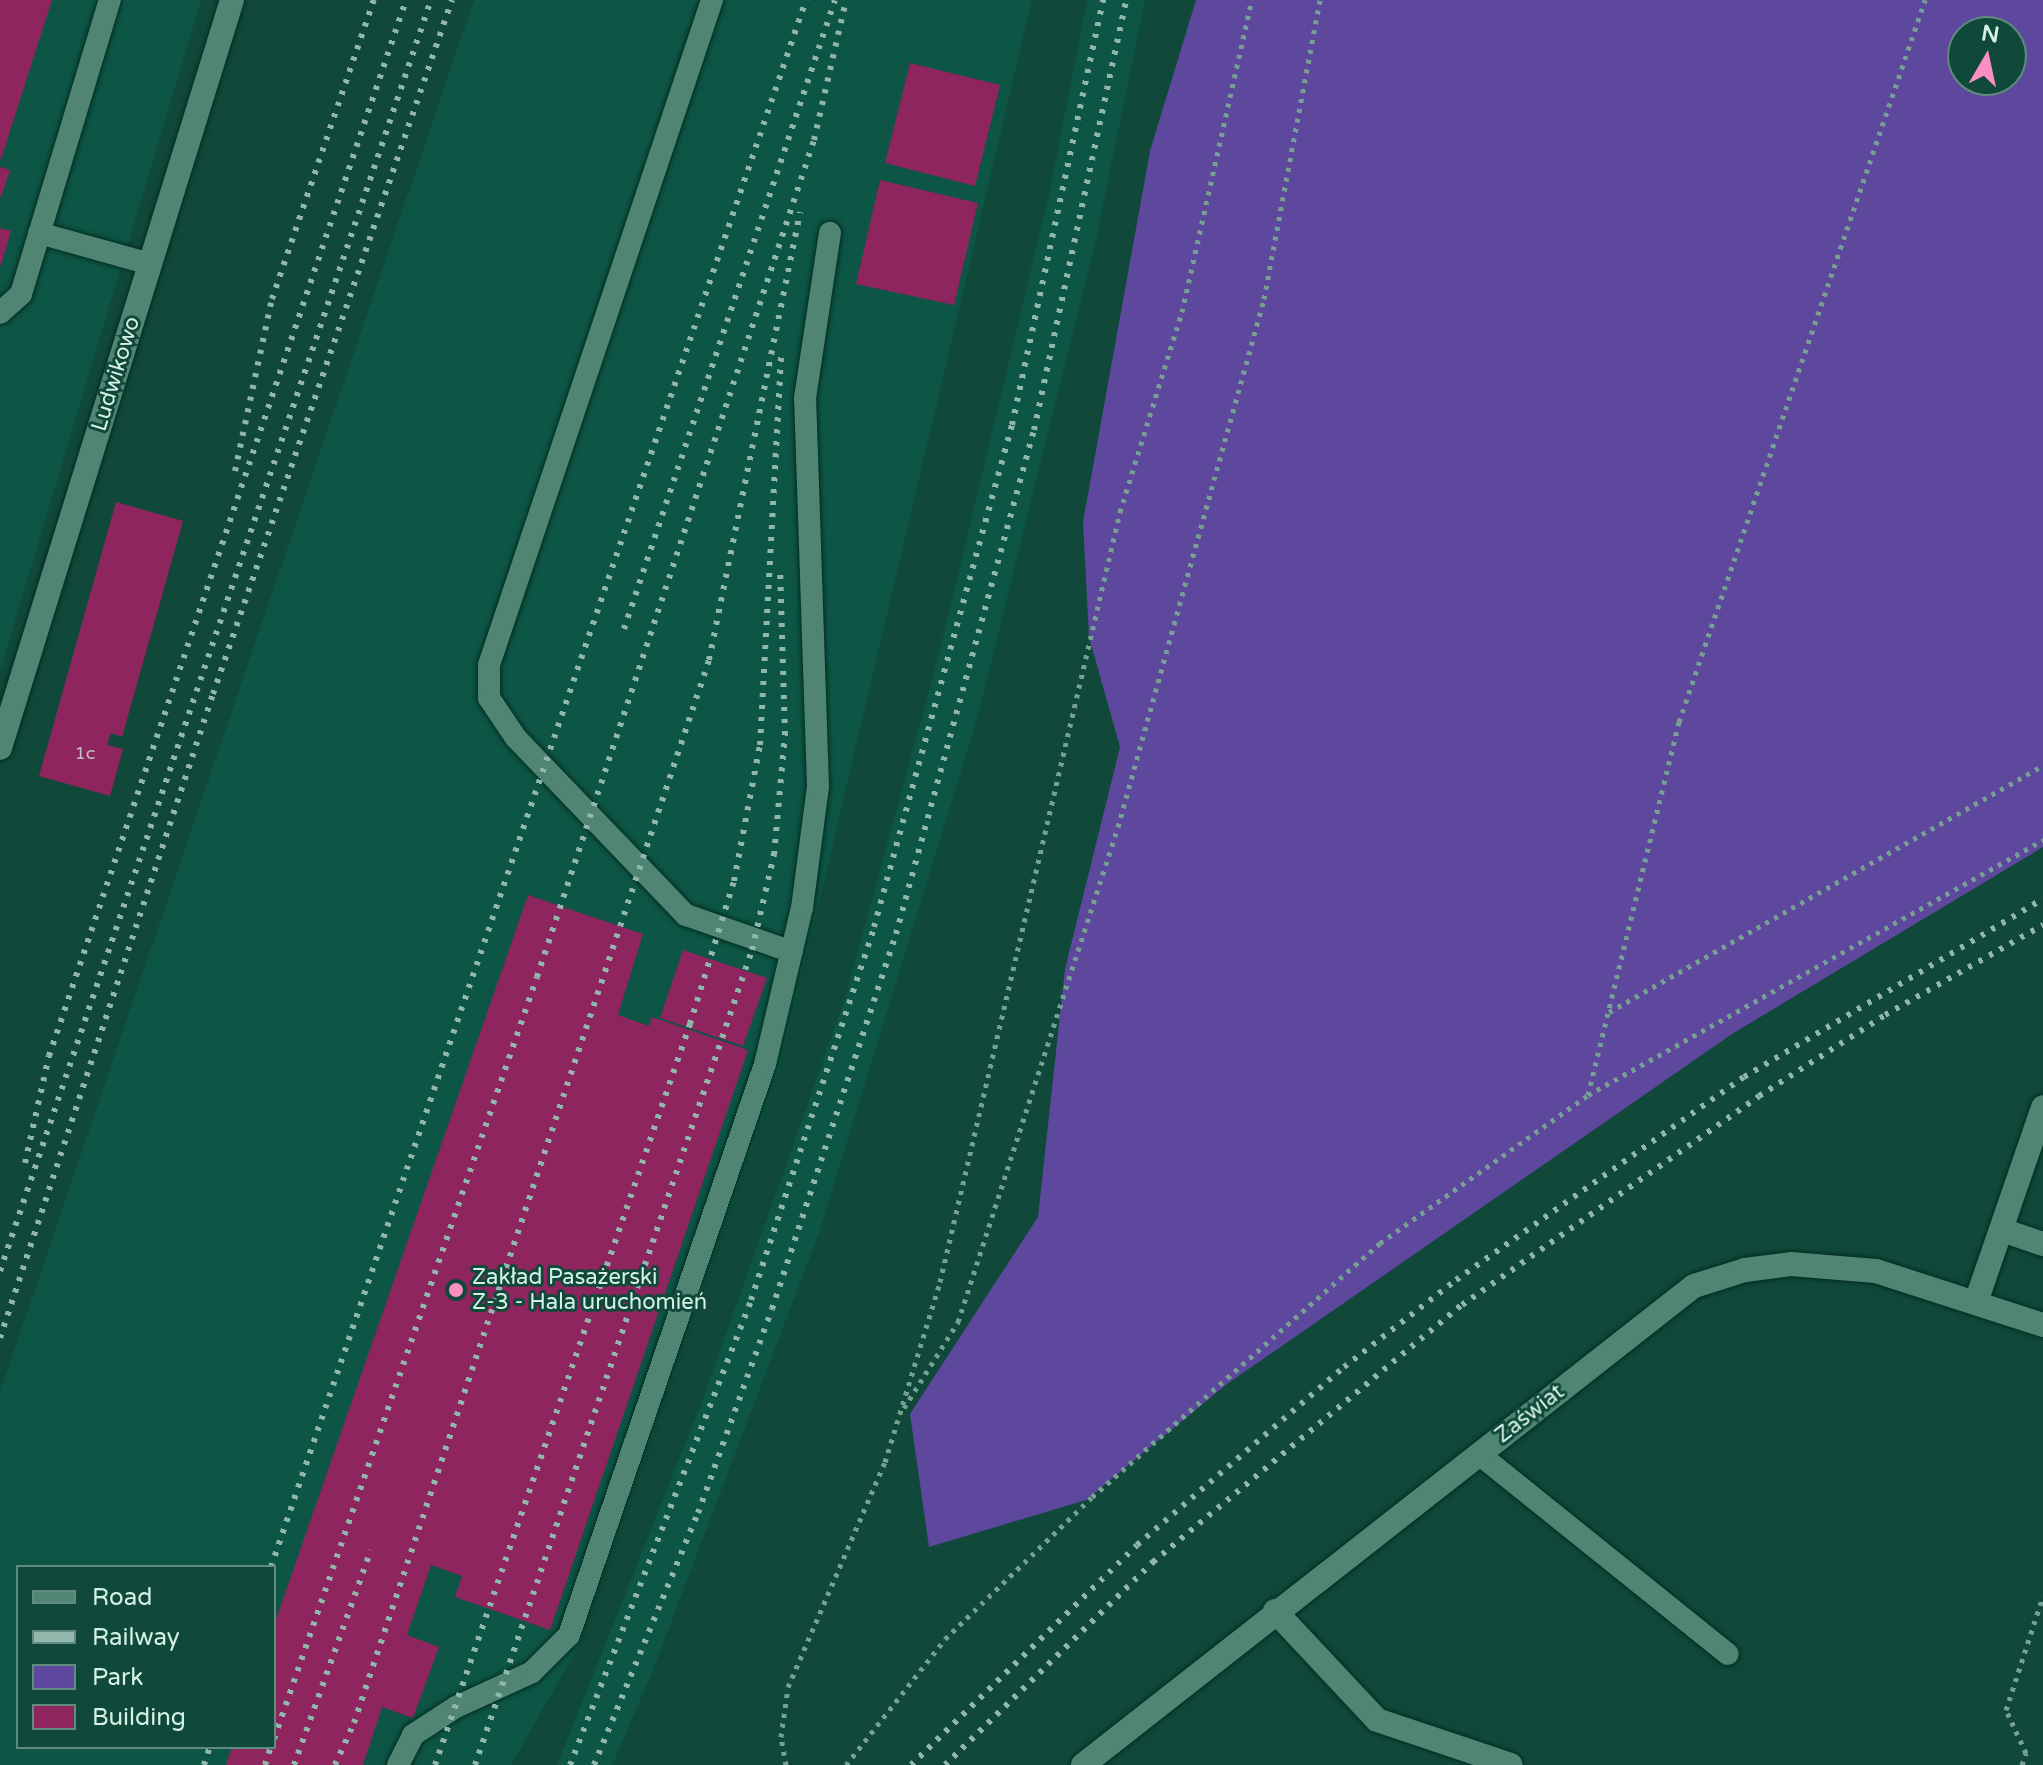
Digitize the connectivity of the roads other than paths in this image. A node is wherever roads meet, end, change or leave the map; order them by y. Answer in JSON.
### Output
{"nodes":[{"id":1,"x":110,"y":0,"type":"edge"},
{"id":2,"x":232,"y":0,"type":"edge"},
{"id":3,"x":712,"y":0,"type":"edge"},
{"id":4,"x":39,"y":233,"type":"junction"},
{"id":5,"x":830,"y":233,"type":"dead end"},
{"id":6,"x":150,"y":264,"type":"junction"},
{"id":7,"x":0,"y":313,"type":"edge"},
{"id":8,"x":0,"y":748,"type":"edge"},
{"id":9,"x":792,"y":952,"type":"junction"},
{"id":10,"x":2041,"y":1117,"type":"edge"},
{"id":11,"x":2002,"y":1230,"type":"junction"},
{"id":12,"x":2043,"y":1244,"type":"edge"},
{"id":13,"x":1976,"y":1302,"type":"junction"},
{"id":14,"x":2043,"y":1325,"type":"edge"},
{"id":15,"x":1479,"y":1454,"type":"junction"},
{"id":16,"x":1275,"y":1611,"type":"junction"},
{"id":17,"x":1728,"y":1654,"type":"dead end"},
{"id":18,"x":398,"y":1765,"type":"edge"},
{"id":19,"x":1083,"y":1765,"type":"edge"},
{"id":20,"x":1511,"y":1765,"type":"edge"}],
"edges":[{"from":1,"to":4,"type":"lane"},
{"from":2,"to":6,"type":"street","name":"Ludwikowo"},
{"from":3,"to":9,"type":"lane"},
{"from":4,"to":6,"type":"lane"},
{"from":4,"to":7,"type":"lane"},
{"from":5,"to":9,"type":"lane"},
{"from":6,"to":8,"type":"street","name":"Ludwikowo"},
{"from":9,"to":18,"type":"lane"},
{"from":10,"to":11,"type":"street"},
{"from":11,"to":12,"type":"street"},
{"from":11,"to":13,"type":"street"},
{"from":13,"to":14,"type":"street","name":"Zaświat"},
{"from":13,"to":15,"type":"street","name":"Zaświat"},
{"from":15,"to":16,"type":"street","name":"Zaświat"},
{"from":15,"to":17,"type":"lane"},
{"from":16,"to":19,"type":"street","name":"Zaświat"},
{"from":16,"to":20,"type":"street"}]}
